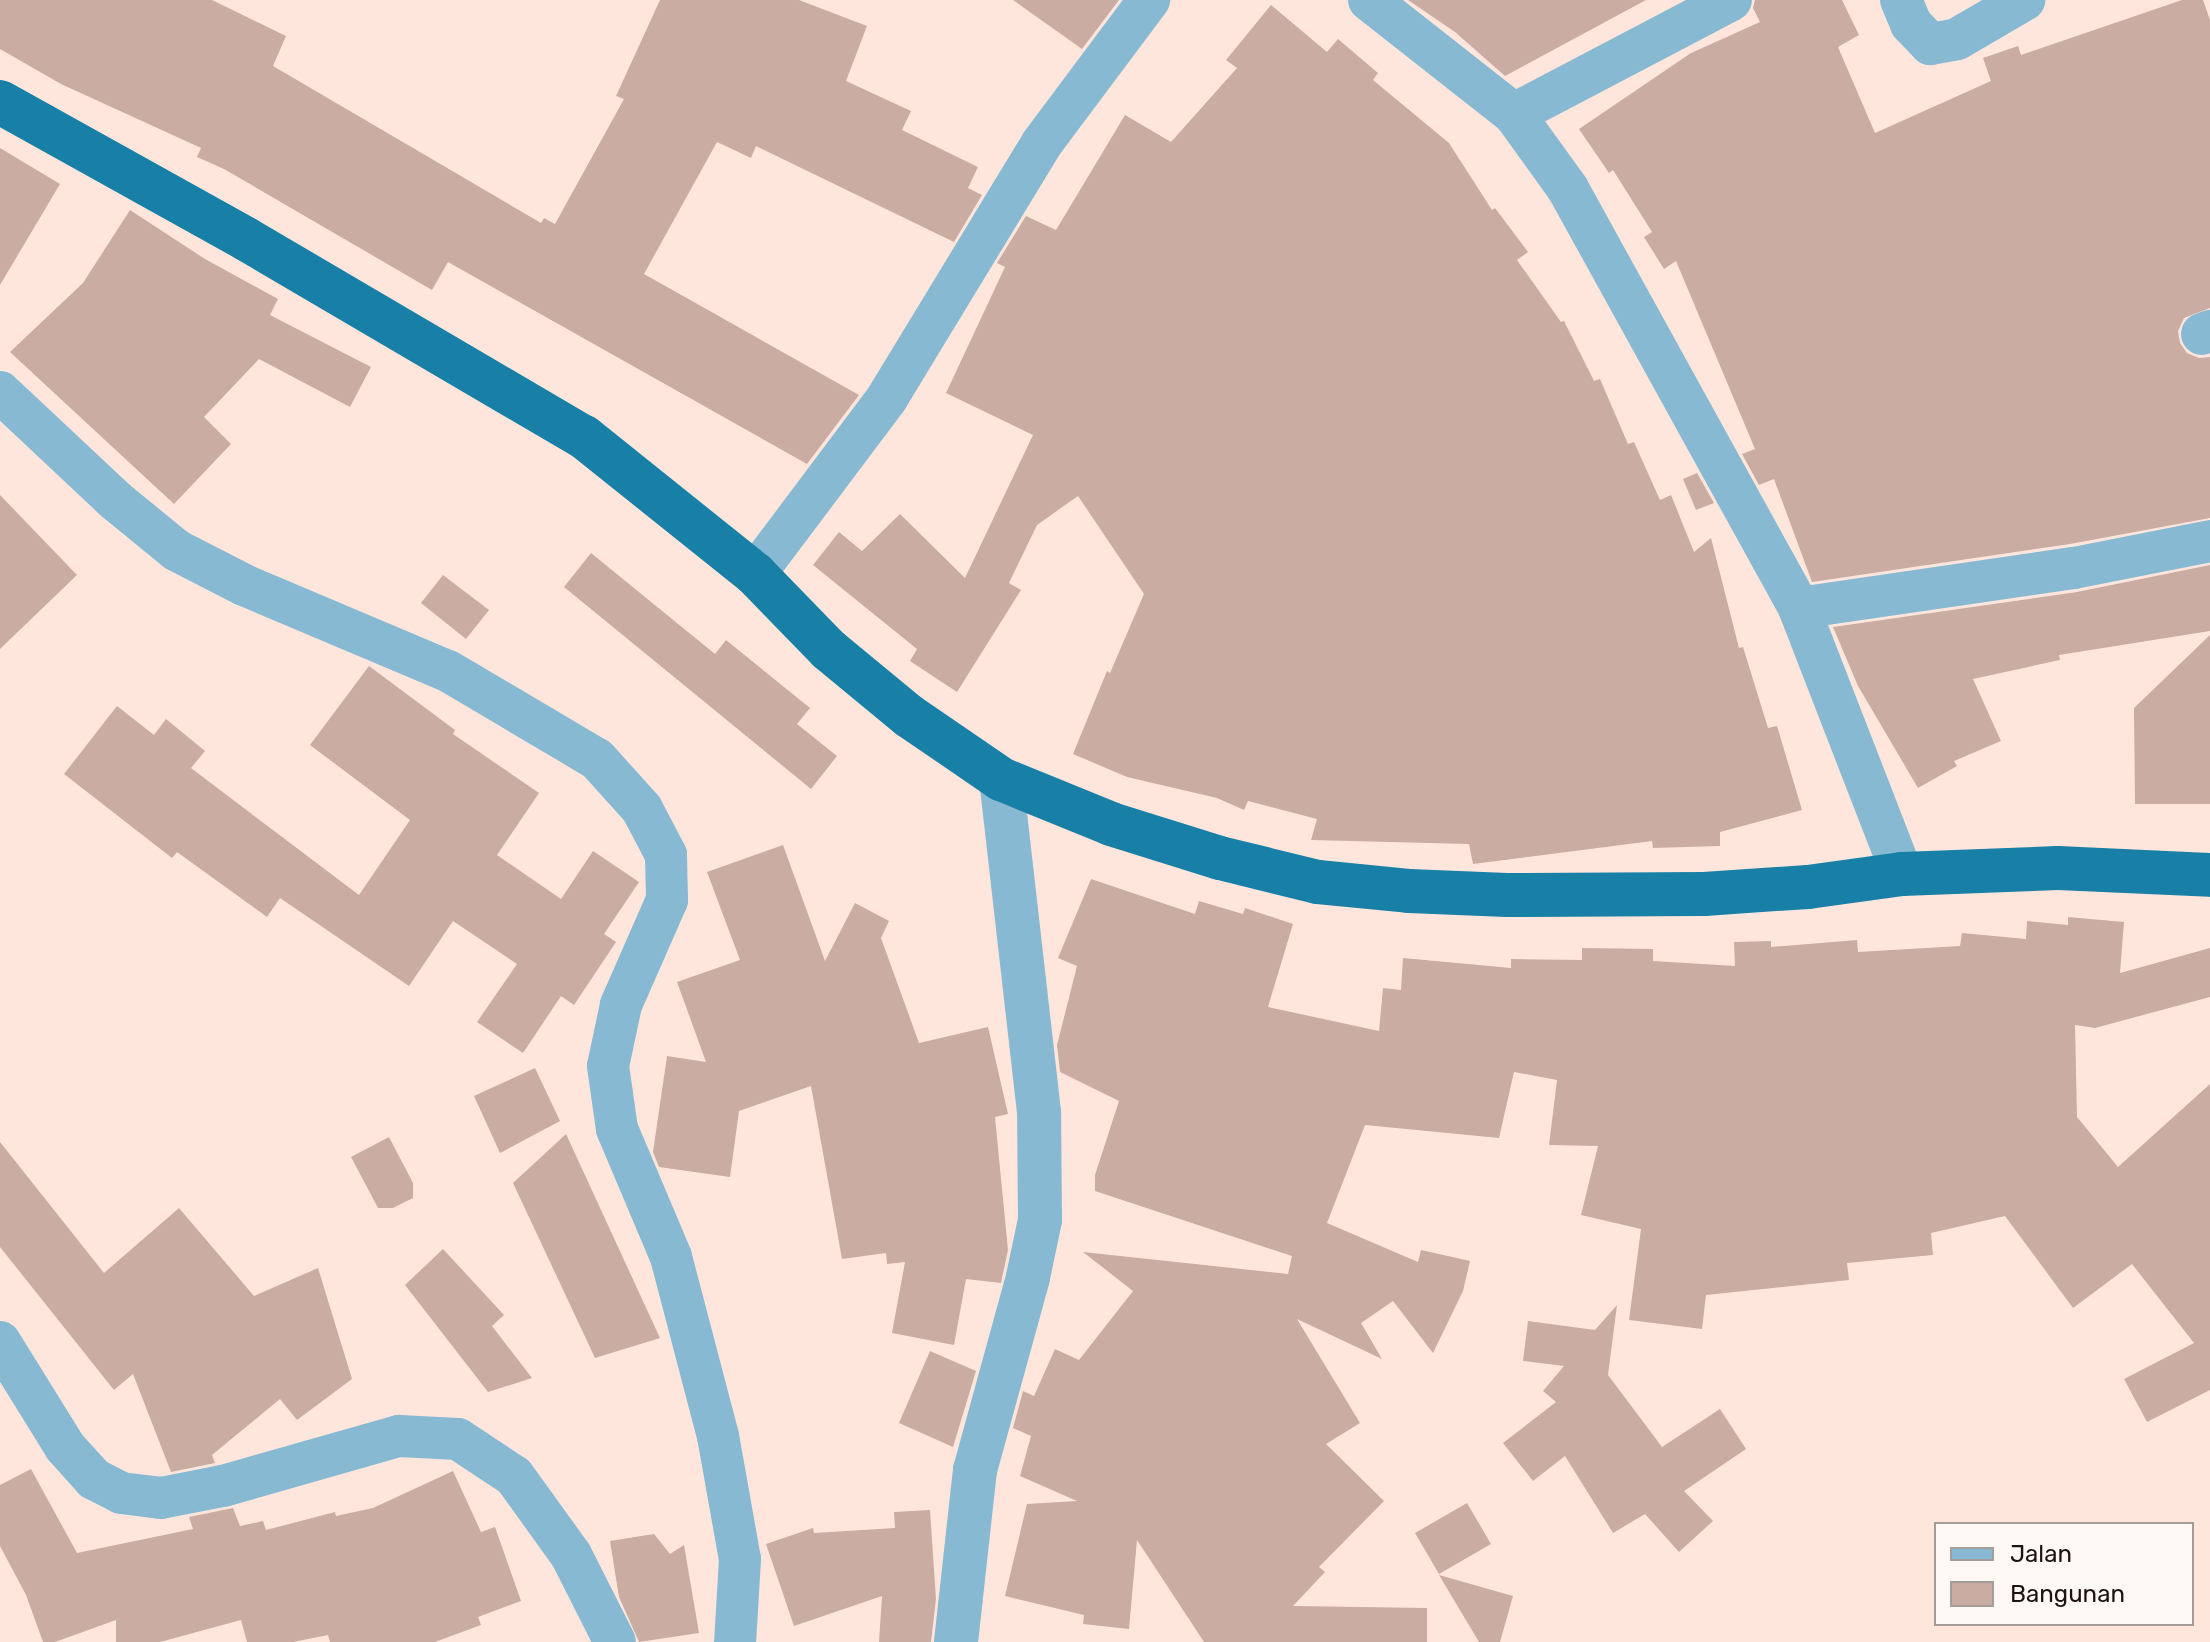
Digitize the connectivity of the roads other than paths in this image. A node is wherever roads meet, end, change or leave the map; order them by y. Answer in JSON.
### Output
{"nodes":[{"id":1,"x":1149,"y":0,"type":"edge"},
{"id":2,"x":1369,"y":0,"type":"edge"},
{"id":3,"x":1731,"y":0,"type":"edge"},
{"id":4,"x":1901,"y":0,"type":"edge"},
{"id":5,"x":2024,"y":0,"type":"edge"},
{"id":6,"x":0,"y":102,"type":"edge"},
{"id":7,"x":1514,"y":114,"type":"junction"},
{"id":8,"x":0,"y":392,"type":"edge"},
{"id":9,"x":2210,"y":541,"type":"edge"},
{"id":10,"x":755,"y":574,"type":"junction"},
{"id":11,"x":1799,"y":608,"type":"junction"},
{"id":12,"x":1001,"y":779,"type":"junction"},
{"id":13,"x":1902,"y":874,"type":"junction"},
{"id":14,"x":2210,"y":875,"type":"edge"},
{"id":15,"x":0,"y":1342,"type":"edge"},
{"id":16,"x":615,"y":1642,"type":"edge"},
{"id":17,"x":735,"y":1642,"type":"edge"},
{"id":18,"x":956,"y":1642,"type":"edge"}],
"edges":[{"from":1,"to":10,"type":"street"},
{"from":2,"to":7,"type":"street"},
{"from":3,"to":7,"type":"street"},
{"from":4,"to":5,"type":"street"},
{"from":6,"to":10,"type":"highway"},
{"from":7,"to":11,"type":"street"},
{"from":8,"to":17,"type":"street"},
{"from":9,"to":11,"type":"street"},
{"from":10,"to":12,"type":"highway"},
{"from":11,"to":13,"type":"street"},
{"from":12,"to":13,"type":"highway"},
{"from":12,"to":18,"type":"street"},
{"from":13,"to":14,"type":"highway"},
{"from":15,"to":16,"type":"street"}]}
